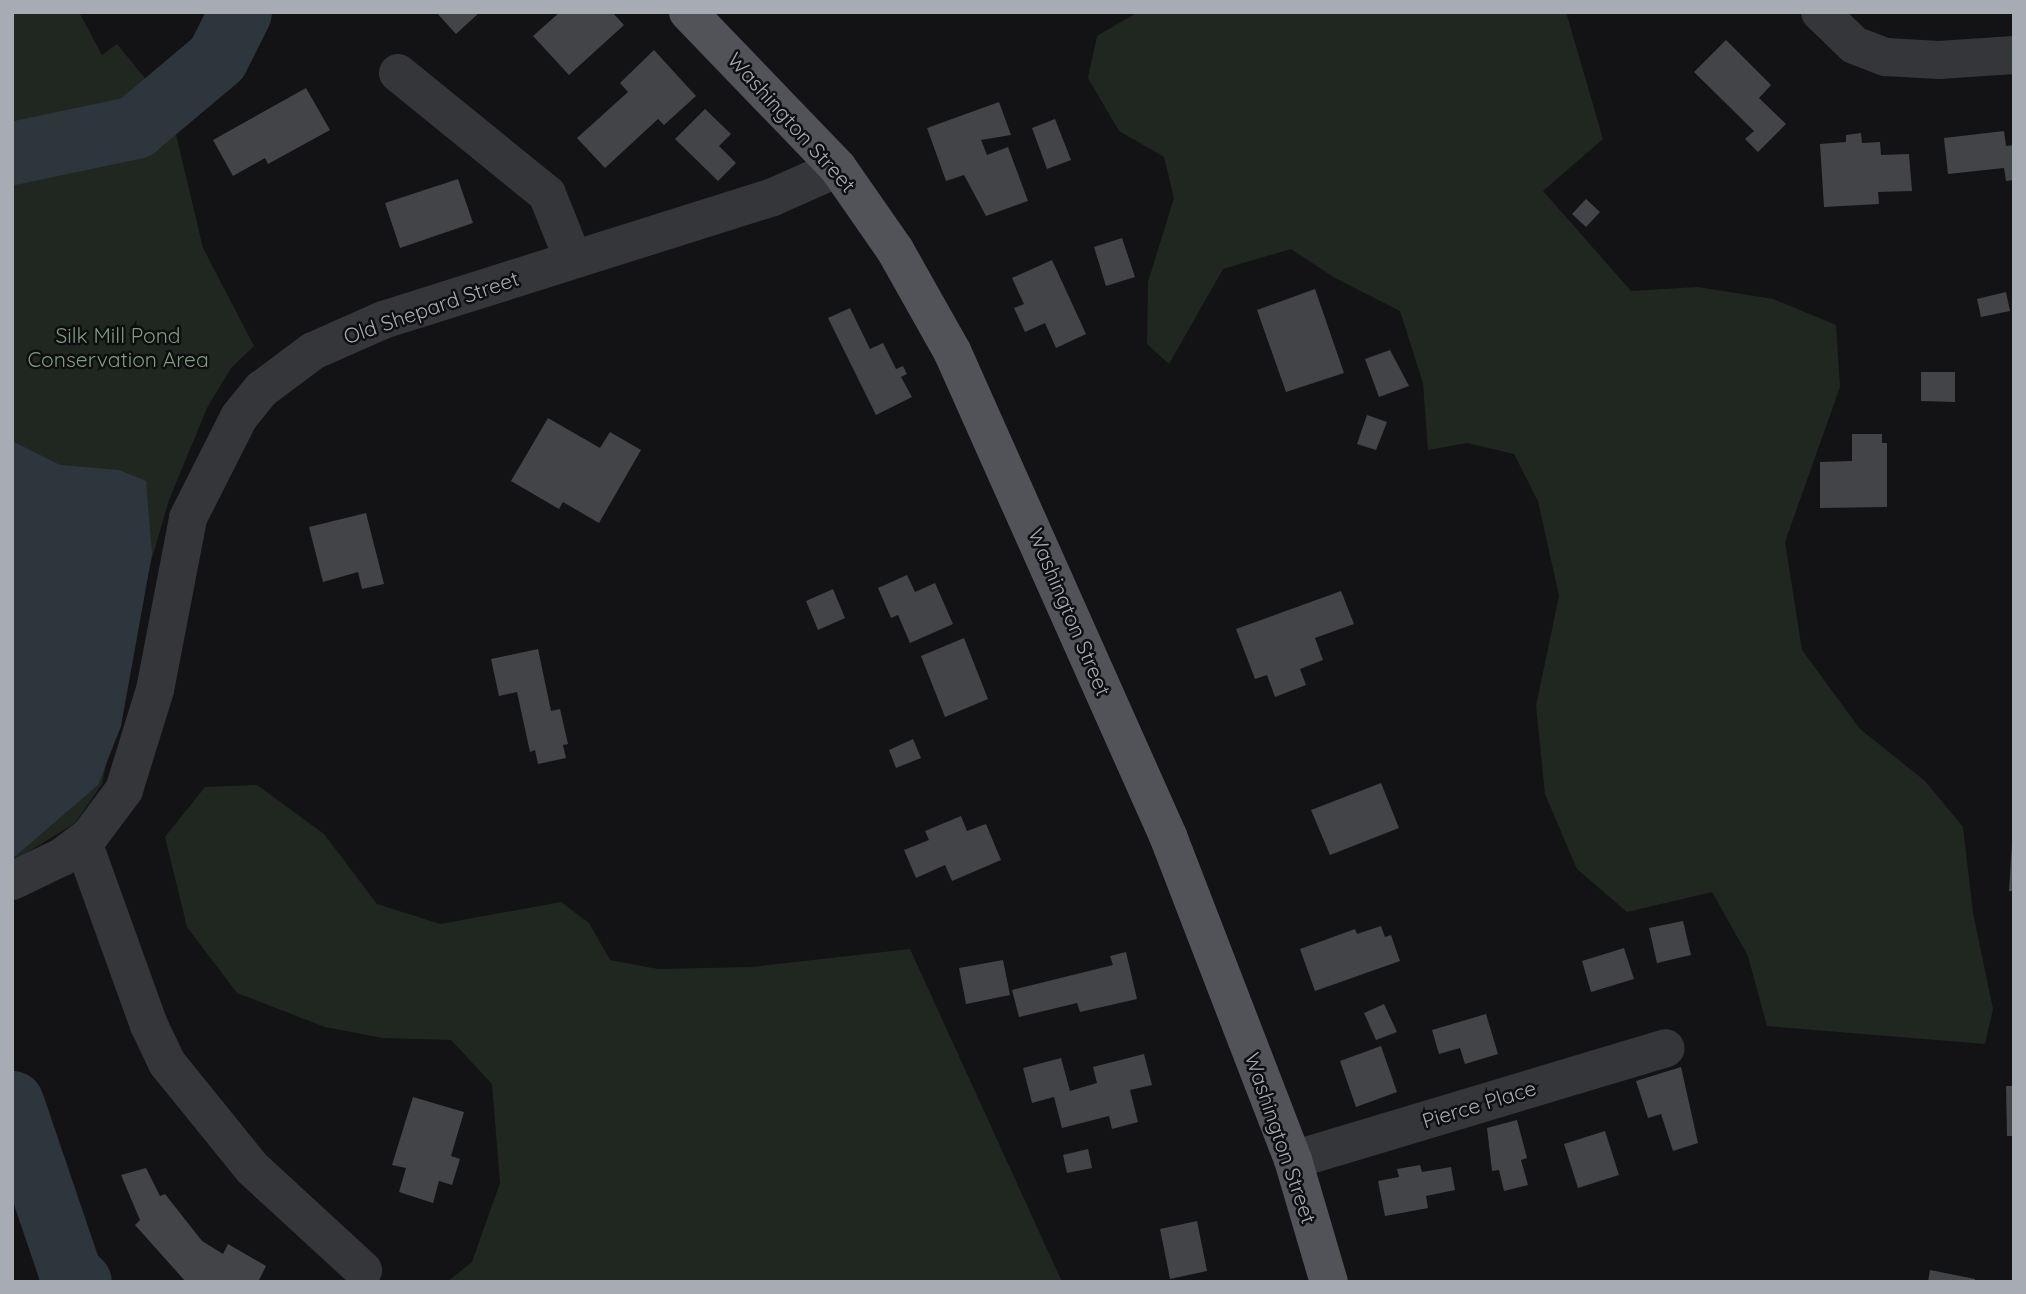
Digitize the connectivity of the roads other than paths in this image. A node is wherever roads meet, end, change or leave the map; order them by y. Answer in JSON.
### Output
{"nodes":[{"id":1,"x":688,"y":12,"type":"edge"},
{"id":2,"x":1821,"y":12,"type":"edge"},
{"id":3,"x":2014,"y":55,"type":"edge"},
{"id":4,"x":398,"y":74,"type":"dead end"},
{"id":5,"x":838,"y":168,"type":"junction"},
{"id":6,"x":573,"y":259,"type":"junction"},
{"id":7,"x":83,"y":842,"type":"junction"},
{"id":8,"x":12,"y":881,"type":"edge"},
{"id":9,"x":1665,"y":1048,"type":"dead end"},
{"id":10,"x":1293,"y":1160,"type":"junction"},
{"id":11,"x":363,"y":1270,"type":"dead end"},
{"id":12,"x":1329,"y":1282,"type":"edge"}],
"edges":[{"from":1,"to":5,"type":"main road","name":"Washington Street"},
{"from":2,"to":3,"type":"street"},
{"from":4,"to":6,"type":"street"},
{"from":5,"to":6,"type":"street","name":"Old Shepard Street"},
{"from":5,"to":10,"type":"main road","name":"Washington Street"},
{"from":6,"to":7,"type":"street","name":"Old Shepard Street"},
{"from":7,"to":8,"type":"street","name":"Old Shepard Street"},
{"from":7,"to":11,"type":"street"},
{"from":9,"to":10,"type":"street","name":"Pierce Place"},
{"from":10,"to":12,"type":"main road","name":"Washington Street"}]}
